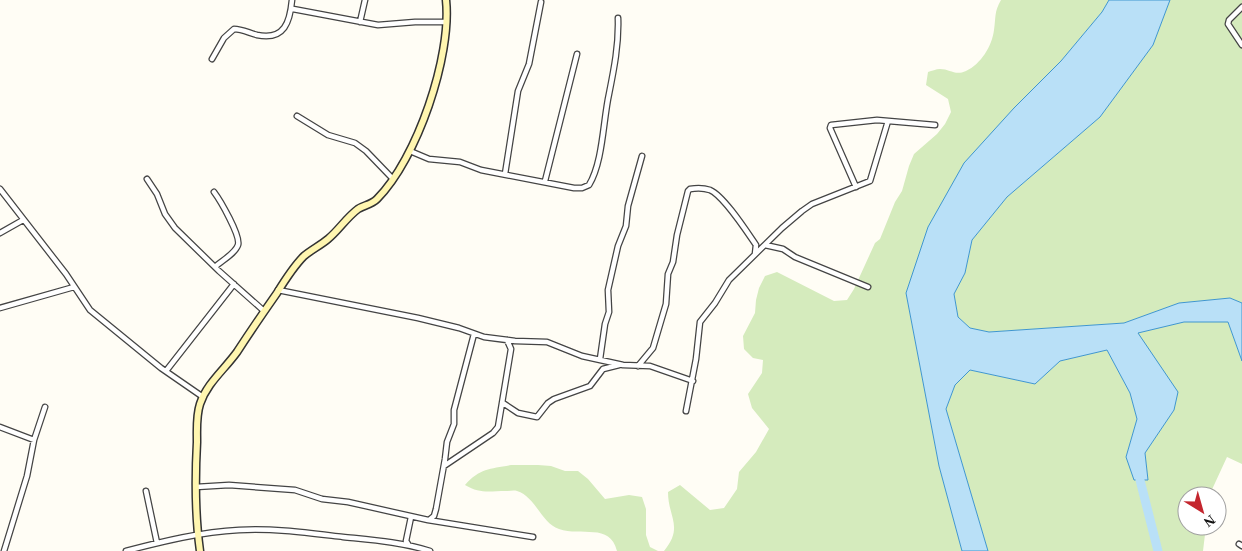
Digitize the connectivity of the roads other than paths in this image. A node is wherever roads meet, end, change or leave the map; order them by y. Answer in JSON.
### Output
{"nodes":[{"id":1,"x":292,"y":0,"type":"edge"},
{"id":2,"x":364,"y":0,"type":"edge"},
{"id":3,"x":446,"y":0,"type":"edge"},
{"id":4,"x":541,"y":2,"type":"dead end"},
{"id":5,"x":1242,"y":7,"type":"edge"},
{"id":6,"x":293,"y":9,"type":"junction"},
{"id":7,"x":618,"y":18,"type":"dead end"},
{"id":8,"x":360,"y":22,"type":"junction"},
{"id":9,"x":446,"y":22,"type":"junction"},
{"id":10,"x":1242,"y":45,"type":"edge"},
{"id":11,"x":577,"y":54,"type":"dead end"},
{"id":12,"x":212,"y":58,"type":"dead end"},
{"id":13,"x":297,"y":116,"type":"dead end"},
{"id":14,"x":888,"y":121,"type":"junction"},
{"id":15,"x":935,"y":125,"type":"dead end"},
{"id":16,"x":410,"y":151,"type":"junction"},
{"id":17,"x":642,"y":156,"type":"dead end"},
{"id":18,"x":505,"y":174,"type":"junction"},
{"id":19,"x":148,"y":179,"type":"dead end"},
{"id":20,"x":393,"y":179,"type":"junction"},
{"id":21,"x":545,"y":181,"type":"junction"},
{"id":22,"x":856,"y":187,"type":"junction"},
{"id":23,"x":0,"y":189,"type":"edge"},
{"id":24,"x":214,"y":192,"type":"dead end"},
{"id":25,"x":23,"y":220,"type":"junction"},
{"id":26,"x":0,"y":233,"type":"edge"},
{"id":27,"x":765,"y":246,"type":"junction"},
{"id":28,"x":754,"y":255,"type":"junction"},
{"id":29,"x":215,"y":267,"type":"junction"},
{"id":30,"x":234,"y":284,"type":"junction"},
{"id":31,"x":74,"y":287,"type":"junction"},
{"id":32,"x":868,"y":287,"type":"dead end"},
{"id":33,"x":278,"y":290,"type":"junction"},
{"id":34,"x":0,"y":308,"type":"edge"},
{"id":35,"x":264,"y":311,"type":"junction"},
{"id":36,"x":474,"y":334,"type":"junction"},
{"id":37,"x":507,"y":340,"type":"junction"},
{"id":38,"x":600,"y":360,"type":"junction"},
{"id":39,"x":623,"y":365,"type":"junction"},
{"id":40,"x":638,"y":366,"type":"junction"},
{"id":41,"x":166,"y":371,"type":"junction"},
{"id":42,"x":693,"y":381,"type":"junction"},
{"id":43,"x":203,"y":397,"type":"junction"},
{"id":44,"x":503,"y":403,"type":"junction"},
{"id":45,"x":45,"y":407,"type":"dead end"},
{"id":46,"x":686,"y":411,"type":"dead end"},
{"id":47,"x":0,"y":427,"type":"edge"},
{"id":48,"x":34,"y":440,"type":"junction"},
{"id":49,"x":444,"y":466,"type":"junction"},
{"id":50,"x":196,"y":486,"type":"junction"},
{"id":51,"x":146,"y":491,"type":"dead end"},
{"id":52,"x":412,"y":517,"type":"junction"},
{"id":53,"x":428,"y":520,"type":"junction"},
{"id":54,"x":198,"y":534,"type":"junction"},
{"id":55,"x":533,"y":537,"type":"dead end"},
{"id":56,"x":157,"y":543,"type":"junction"},
{"id":57,"x":408,"y":544,"type":"junction"},
{"id":58,"x":3,"y":547,"type":"edge"},
{"id":59,"x":126,"y":551,"type":"edge"},
{"id":60,"x":200,"y":551,"type":"edge"},
{"id":61,"x":430,"y":551,"type":"edge"}],
"edges":[{"from":1,"to":6,"type":"street"},
{"from":2,"to":8,"type":"street"},
{"from":3,"to":9,"type":"main road"},
{"from":4,"to":18,"type":"street"},
{"from":5,"to":10,"type":"street"},
{"from":6,"to":8,"type":"street"},
{"from":6,"to":12,"type":"street"},
{"from":7,"to":21,"type":"street"},
{"from":8,"to":9,"type":"street"},
{"from":9,"to":16,"type":"main road"},
{"from":11,"to":21,"type":"street"},
{"from":13,"to":20,"type":"street"},
{"from":14,"to":15,"type":"street"},
{"from":14,"to":22,"type":"street"},
{"from":14,"to":22,"type":"street"},
{"from":16,"to":18,"type":"street"},
{"from":16,"to":20,"type":"main road"},
{"from":17,"to":38,"type":"street"},
{"from":18,"to":21,"type":"street"},
{"from":19,"to":29,"type":"street"},
{"from":20,"to":33,"type":"main road"},
{"from":22,"to":27,"type":"street"},
{"from":23,"to":25,"type":"street"},
{"from":24,"to":29,"type":"street"},
{"from":25,"to":26,"type":"street"},
{"from":25,"to":31,"type":"street"},
{"from":27,"to":28,"type":"street"},
{"from":27,"to":32,"type":"street"},
{"from":28,"to":40,"type":"street"},
{"from":28,"to":42,"type":"street"},
{"from":29,"to":30,"type":"street"},
{"from":30,"to":35,"type":"street"},
{"from":30,"to":41,"type":"street"},
{"from":31,"to":34,"type":"street"},
{"from":31,"to":41,"type":"street"},
{"from":33,"to":35,"type":"main road"},
{"from":33,"to":36,"type":"street"},
{"from":35,"to":43,"type":"main road"},
{"from":36,"to":37,"type":"street"},
{"from":36,"to":49,"type":"street"},
{"from":37,"to":38,"type":"street"},
{"from":37,"to":44,"type":"street"},
{"from":38,"to":39,"type":"street"},
{"from":39,"to":40,"type":"street"},
{"from":39,"to":44,"type":"street"},
{"from":40,"to":42,"type":"street"},
{"from":41,"to":43,"type":"street"},
{"from":42,"to":46,"type":"street"},
{"from":43,"to":50,"type":"main road"},
{"from":44,"to":49,"type":"street"},
{"from":45,"to":48,"type":"street"},
{"from":47,"to":48,"type":"street"},
{"from":48,"to":58,"type":"street"},
{"from":49,"to":53,"type":"street"},
{"from":50,"to":52,"type":"street"},
{"from":50,"to":54,"type":"main road"},
{"from":51,"to":56,"type":"street"},
{"from":52,"to":53,"type":"street"},
{"from":52,"to":57,"type":"street"},
{"from":53,"to":55,"type":"street"},
{"from":54,"to":56,"type":"street"},
{"from":54,"to":57,"type":"street"},
{"from":54,"to":60,"type":"main road"},
{"from":56,"to":59,"type":"street"},
{"from":57,"to":61,"type":"street"}]}
